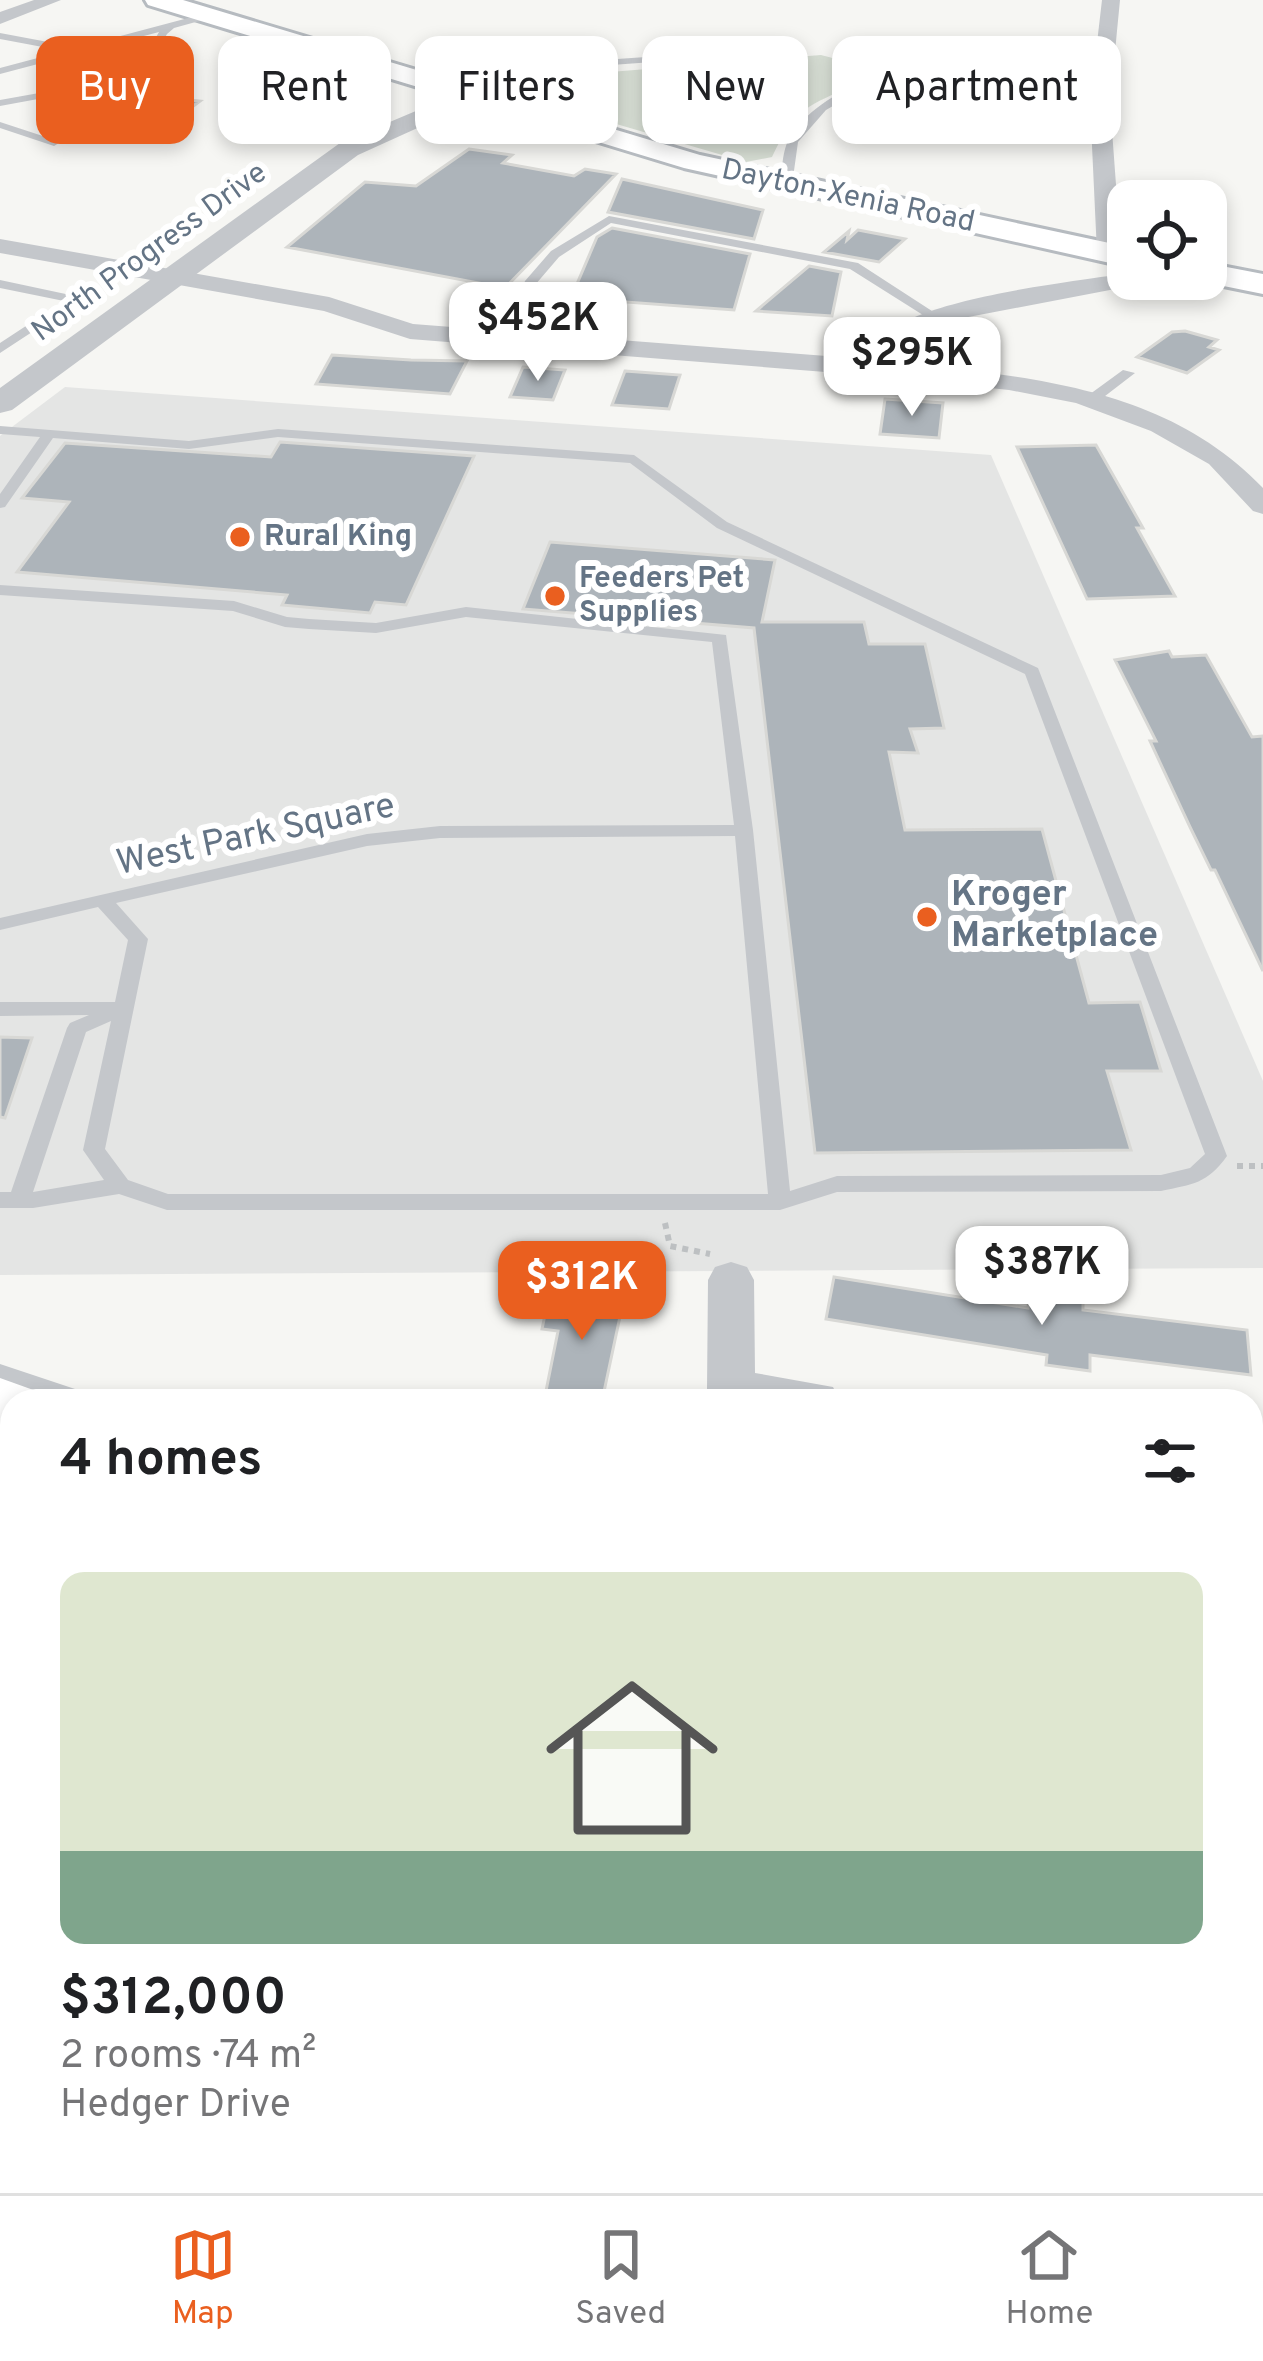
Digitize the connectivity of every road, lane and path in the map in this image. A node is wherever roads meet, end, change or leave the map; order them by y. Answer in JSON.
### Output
{"nodes":[{"id":1,"x":52,"y":0,"type":"edge"},
{"id":2,"x":157,"y":0,"type":"edge"},
{"id":3,"x":1111,"y":0,"type":"edge"},
{"id":4,"x":204,"y":10,"type":"edge"},
{"id":5,"x":0,"y":18,"type":"edge"},
{"id":6,"x":171,"y":25,"type":"junction"},
{"id":7,"x":0,"y":36,"type":"edge"},
{"id":8,"x":130,"y":36,"type":"edge"},
{"id":9,"x":36,"y":45,"type":"edge"},
{"id":10,"x":642,"y":60,"type":"edge"},
{"id":11,"x":36,"y":61,"type":"edge"},
{"id":12,"x":0,"y":71,"type":"edge"},
{"id":13,"x":398,"y":74,"type":"junction"},
{"id":14,"x":415,"y":79,"type":"edge"},
{"id":15,"x":832,"y":102,"type":"edge"},
{"id":16,"x":0,"y":104,"type":"edge"},
{"id":17,"x":415,"y":119,"type":"edge"},
{"id":18,"x":0,"y":125,"type":"edge"},
{"id":19,"x":36,"y":136,"type":"edge"},
{"id":20,"x":618,"y":137,"type":"edge"},
{"id":21,"x":1110,"y":180,"type":"edge"},
{"id":22,"x":786,"y":185,"type":"junction"},
{"id":23,"x":0,"y":246,"type":"edge"},
{"id":24,"x":1107,"y":252,"type":"edge"},
{"id":25,"x":173,"y":277,"type":"junction"},
{"id":26,"x":1227,"y":277,"type":"edge"},
{"id":27,"x":0,"y":284,"type":"edge"},
{"id":28,"x":1263,"y":284,"type":"edge"},
{"id":29,"x":1107,"y":300,"type":"edge"},
{"id":30,"x":941,"y":320,"type":"junction"},
{"id":31,"x":509,"y":340,"type":"junction"},
{"id":32,"x":0,"y":349,"type":"edge"},
{"id":33,"x":876,"y":368,"type":"junction"},
{"id":34,"x":1128,"y":373,"type":"dead end"},
{"id":35,"x":1091,"y":400,"type":"junction"},
{"id":36,"x":0,"y":403,"type":"edge"},
{"id":37,"x":0,"y":430,"type":"edge"},
{"id":38,"x":49,"y":434,"type":"junction"},
{"id":39,"x":0,"y":504,"type":"edge"},
{"id":40,"x":1263,"y":505,"type":"edge"},
{"id":41,"x":0,"y":590,"type":"edge"},
{"id":42,"x":744,"y":830,"type":"junction"},
{"id":43,"x":104,"y":902,"type":"junction"},
{"id":44,"x":0,"y":924,"type":"edge"},
{"id":45,"x":123,"y":1008,"type":"junction"},
{"id":46,"x":0,"y":1009,"type":"edge"},
{"id":47,"x":120,"y":1186,"type":"junction"},
{"id":48,"x":9,"y":1200,"type":"edge"},
{"id":49,"x":661,"y":1202,"type":"junction"},
{"id":50,"x":780,"y":1202,"type":"junction"},
{"id":51,"x":731,"y":1280,"type":"joint"},
{"id":52,"x":0,"y":1374,"type":"edge"},
{"id":53,"x":45,"y":1389,"type":"edge"},
{"id":54,"x":729,"y":1389,"type":"edge"}],
"edges":[{"from":1,"to":5,"type":"street"},
{"from":2,"to":4,"type":"main road","name":"Dayton-Xenia Road"},
{"from":3,"to":21,"type":"street"},
{"from":4,"to":6,"type":"lane"},
{"from":4,"to":13,"type":"main road","name":"Dayton-Xenia Road"},
{"from":6,"to":8,"type":"lane"},
{"from":6,"to":16,"type":"lane"},
{"from":7,"to":9,"type":"lane"},
{"from":10,"to":13,"type":"lane"},
{"from":11,"to":12,"type":"lane"},
{"from":13,"to":14,"type":"main road","name":"Dayton-Xenia Road"},
{"from":15,"to":22,"type":"lane"},
{"from":17,"to":25,"type":"street","name":"North Progress Drive"},
{"from":18,"to":19,"type":"lane"},
{"from":20,"to":22,"type":"main road","name":"Dayton-Xenia Road"},
{"from":22,"to":24,"type":"main road","name":"Dayton-Xenia Road"},
{"from":23,"to":25,"type":"street"},
{"from":25,"to":31,"type":"street"},
{"from":25,"to":36,"type":"street","name":"North Progress Drive"},
{"from":26,"to":28,"type":"main road"},
{"from":27,"to":32,"type":"lane"},
{"from":29,"to":30,"type":"street"},
{"from":30,"to":31,"type":"lane"},
{"from":30,"to":33,"type":"street"},
{"from":31,"to":33,"type":"street"},
{"from":33,"to":35,"type":"street"},
{"from":34,"to":35,"type":"lane"},
{"from":35,"to":40,"type":"street"},
{"from":37,"to":38,"type":"lane"},
{"from":38,"to":39,"type":"lane"},
{"from":38,"to":50,"type":"lane"},
{"from":41,"to":42,"type":"lane"},
{"from":42,"to":43,"type":"lane","name":"West Park Square"},
{"from":42,"to":50,"type":"lane"},
{"from":43,"to":44,"type":"lane","name":"West Park Square"},
{"from":43,"to":45,"type":"lane"},
{"from":45,"to":46,"type":"lane"},
{"from":45,"to":47,"type":"lane"},
{"from":45,"to":48,"type":"lane"},
{"from":47,"to":48,"type":"lane"},
{"from":47,"to":49,"type":"lane"},
{"from":49,"to":50,"type":"lane"},
{"from":49,"to":51,"type":"path"},
{"from":51,"to":54,"type":"street"},
{"from":52,"to":53,"type":"lane"}]}
